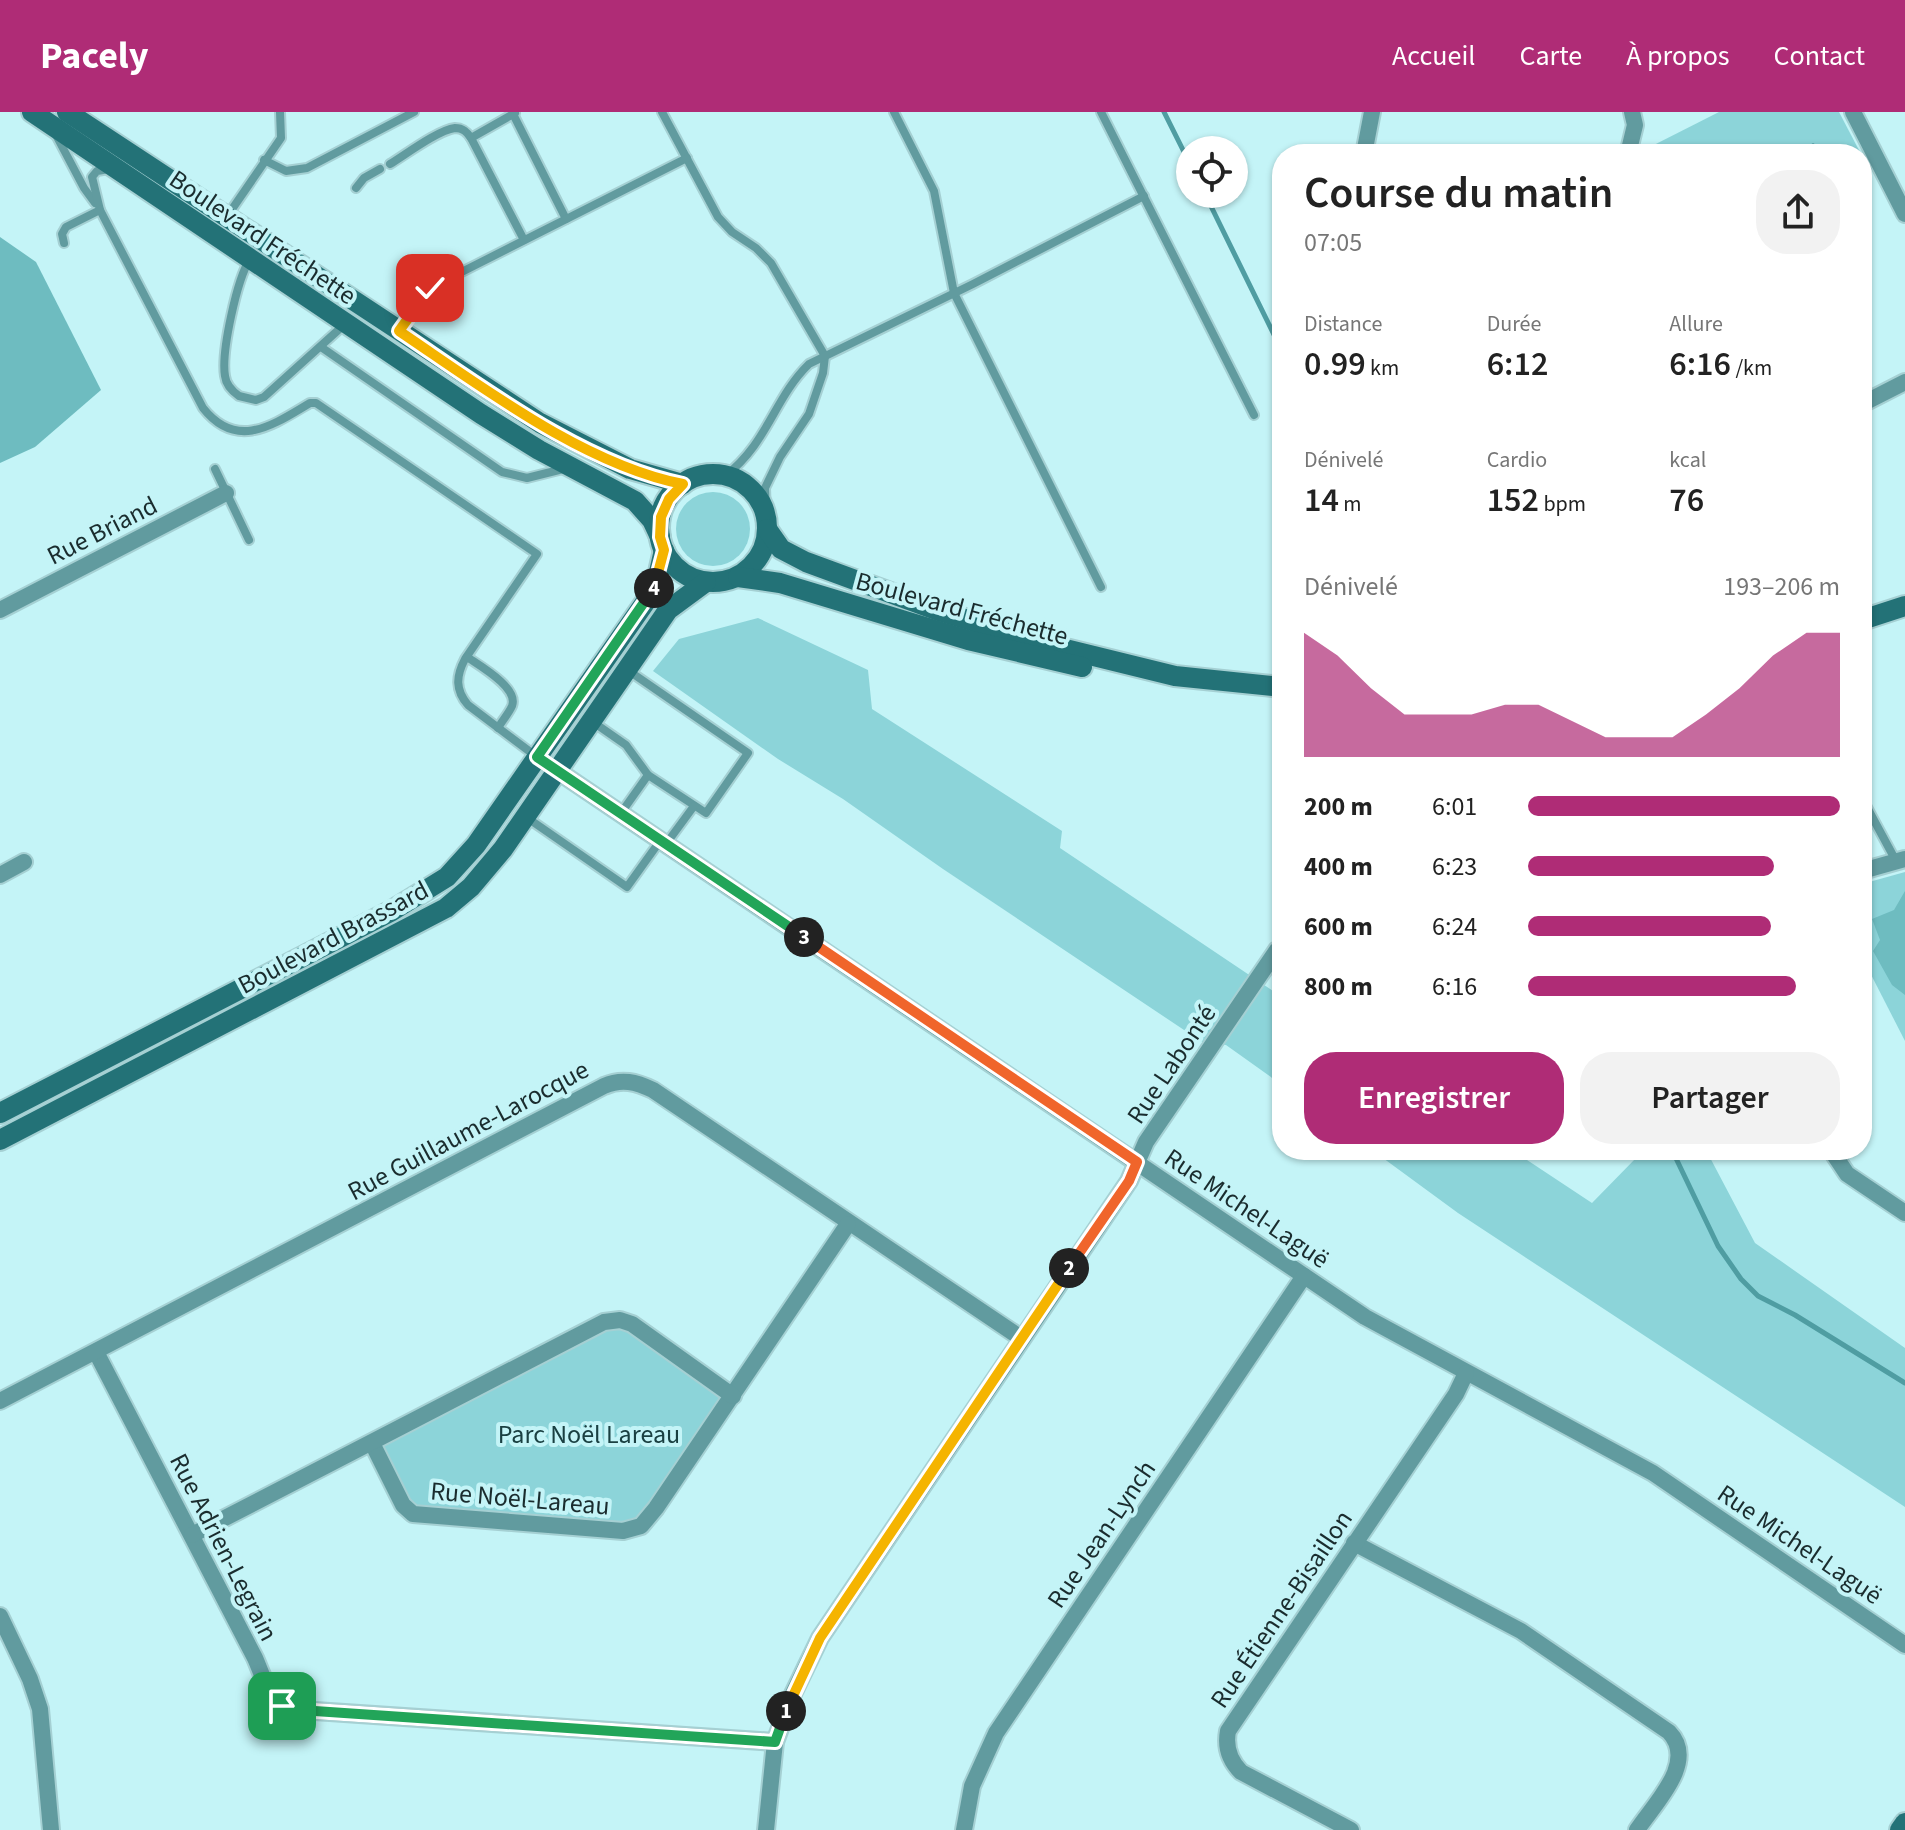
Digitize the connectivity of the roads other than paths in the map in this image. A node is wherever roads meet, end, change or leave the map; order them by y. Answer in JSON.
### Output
{"nodes":[{"id":1,"x":67,"y":112,"type":"edge"},
{"id":2,"x":280,"y":112,"type":"edge"},
{"id":3,"x":414,"y":112,"type":"edge"},
{"id":4,"x":662,"y":112,"type":"edge"},
{"id":5,"x":675,"y":112,"type":"edge"},
{"id":6,"x":894,"y":112,"type":"edge"},
{"id":7,"x":1101,"y":112,"type":"edge"},
{"id":8,"x":1632,"y":112,"type":"edge"},
{"id":9,"x":1369,"y":113,"type":"edge"},
{"id":10,"x":1857,"y":113,"type":"edge"},
{"id":11,"x":515,"y":114,"type":"edge"},
{"id":12,"x":39,"y":117,"type":"edge"},
{"id":13,"x":667,"y":121,"type":"junction"},
{"id":14,"x":471,"y":138,"type":"junction"},
{"id":15,"x":1365,"y":144,"type":"edge"},
{"id":16,"x":1630,"y":144,"type":"edge"},
{"id":17,"x":1872,"y":144,"type":"edge"},
{"id":18,"x":1872,"y":145,"type":"edge"},
{"id":19,"x":687,"y":158,"type":"junction"},
{"id":20,"x":264,"y":160,"type":"junction"},
{"id":21,"x":390,"y":164,"type":"dead end"},
{"id":22,"x":380,"y":169,"type":"dead end"},
{"id":23,"x":119,"y":170,"type":"junction"},
{"id":24,"x":356,"y":188,"type":"dead end"},
{"id":25,"x":1144,"y":196,"type":"junction"},
{"id":26,"x":100,"y":210,"type":"junction"},
{"id":27,"x":1905,"y":214,"type":"edge"},
{"id":28,"x":228,"y":216,"type":"junction"},
{"id":29,"x":566,"y":219,"type":"junction"},
{"id":30,"x":264,"y":239,"type":"junction"},
{"id":31,"x":524,"y":240,"type":"junction"},
{"id":32,"x":64,"y":243,"type":"dead end"},
{"id":33,"x":250,"y":259,"type":"junction"},
{"id":34,"x":954,"y":293,"type":"junction"},
{"id":35,"x":346,"y":324,"type":"junction"},
{"id":36,"x":399,"y":331,"type":"junction"},
{"id":37,"x":321,"y":347,"type":"junction"},
{"id":38,"x":825,"y":356,"type":"junction"},
{"id":39,"x":1905,"y":382,"type":"edge"},
{"id":40,"x":1872,"y":399,"type":"edge"},
{"id":41,"x":1254,"y":415,"type":"dead end"},
{"id":42,"x":572,"y":467,"type":"junction"},
{"id":43,"x":215,"y":469,"type":"dead end"},
{"id":44,"x":725,"y":476,"type":"junction"},
{"id":45,"x":683,"y":484,"type":"junction"},
{"id":46,"x":226,"y":493,"type":"junction"},
{"id":47,"x":766,"y":522,"type":"junction"},
{"id":48,"x":249,"y":540,"type":"dead end"},
{"id":49,"x":662,"y":544,"type":"junction"},
{"id":50,"x":738,"y":577,"type":"junction"},
{"id":51,"x":706,"y":582,"type":"junction"},
{"id":52,"x":1101,"y":587,"type":"dead end"},
{"id":53,"x":1905,"y":606,"type":"edge"},
{"id":54,"x":0,"y":610,"type":"edge"},
{"id":55,"x":1872,"y":617,"type":"edge"},
{"id":56,"x":467,"y":657,"type":"junction"},
{"id":57,"x":629,"y":671,"type":"junction"},
{"id":58,"x":1175,"y":676,"type":"junction"},
{"id":59,"x":1272,"y":686,"type":"edge"},
{"id":60,"x":593,"y":722,"type":"junction"},
{"id":61,"x":498,"y":728,"type":"junction"},
{"id":62,"x":537,"y":757,"type":"junction"},
{"id":63,"x":557,"y":772,"type":"junction"},
{"id":64,"x":648,"y":775,"type":"junction"},
{"id":65,"x":694,"y":806,"type":"junction"},
{"id":66,"x":620,"y":814,"type":"junction"},
{"id":67,"x":1872,"y":815,"type":"edge"},
{"id":68,"x":526,"y":817,"type":"junction"},
{"id":69,"x":663,"y":843,"type":"junction"},
{"id":70,"x":1900,"y":861,"type":"edge"},
{"id":71,"x":24,"y":862,"type":"dead end"},
{"id":72,"x":1872,"y":868,"type":"edge"},
{"id":73,"x":0,"y":875,"type":"edge"},
{"id":74,"x":1272,"y":957,"type":"edge"},
{"id":75,"x":0,"y":1113,"type":"edge"},
{"id":76,"x":0,"y":1140,"type":"edge"},
{"id":77,"x":1838,"y":1160,"type":"edge"},
{"id":78,"x":1137,"y":1162,"type":"junction"},
{"id":79,"x":1905,"y":1213,"type":"edge"},
{"id":80,"x":848,"y":1224,"type":"junction"},
{"id":81,"x":1304,"y":1276,"type":"junction"},
{"id":82,"x":1021,"y":1338,"type":"junction"},
{"id":83,"x":96,"y":1352,"type":"junction"},
{"id":84,"x":1466,"y":1373,"type":"junction"},
{"id":85,"x":733,"y":1396,"type":"junction"},
{"id":86,"x":0,"y":1401,"type":"edge"},
{"id":87,"x":372,"y":1443,"type":"junction"},
{"id":88,"x":192,"y":1535,"type":"junction"},
{"id":89,"x":1354,"y":1543,"type":"junction"},
{"id":90,"x":2,"y":1625,"type":"edge"},
{"id":91,"x":1905,"y":1645,"type":"edge"},
{"id":92,"x":775,"y":1742,"type":"junction"},
{"id":93,"x":1905,"y":1823,"type":"edge"},
{"id":94,"x":51,"y":1830,"type":"edge"},
{"id":95,"x":766,"y":1830,"type":"edge"},
{"id":96,"x":964,"y":1830,"type":"edge"},
{"id":97,"x":1351,"y":1830,"type":"edge"},
{"id":98,"x":1637,"y":1830,"type":"edge"},
{"id":99,"x":1900,"y":1830,"type":"edge"}],
"edges":[{"from":1,"to":28,"type":"main road","name":"Boulevard Fréchette"},
{"from":2,"to":20,"type":"lane"},
{"from":3,"to":20,"type":"lane"},
{"from":4,"to":13,"type":"lane"},
{"from":5,"to":13,"type":"lane"},
{"from":6,"to":34,"type":"lane"},
{"from":7,"to":25,"type":"lane"},
{"from":8,"to":16,"type":"street"},
{"from":9,"to":15,"type":"street"},
{"from":10,"to":17,"type":"street"},
{"from":11,"to":14,"type":"lane"},
{"from":11,"to":29,"type":"lane"},
{"from":12,"to":23,"type":"main road","name":"Boulevard Fréchette"},
{"from":12,"to":26,"type":"lane"},
{"from":13,"to":19,"type":"lane"},
{"from":14,"to":21,"type":"lane"},
{"from":14,"to":31,"type":"lane"},
{"from":18,"to":27,"type":"street"},
{"from":19,"to":29,"type":"lane"},
{"from":19,"to":38,"type":"lane"},
{"from":20,"to":28,"type":"lane"},
{"from":22,"to":24,"type":"lane"},
{"from":23,"to":26,"type":"lane"},
{"from":23,"to":33,"type":"main road","name":"Boulevard Fréchette"},
{"from":25,"to":34,"type":"lane"},
{"from":25,"to":41,"type":"lane"},
{"from":26,"to":32,"type":"lane"},
{"from":26,"to":56,"type":"lane"},
{"from":28,"to":30,"type":"main road","name":"Boulevard Fréchette"},
{"from":29,"to":31,"type":"lane"},
{"from":30,"to":33,"type":"lane"},
{"from":30,"to":36,"type":"main road","name":"Boulevard Fréchette"},
{"from":31,"to":36,"type":"lane"},
{"from":33,"to":35,"type":"main road","name":"Boulevard Fréchette"},
{"from":33,"to":37,"type":"lane"},
{"from":34,"to":38,"type":"lane"},
{"from":34,"to":52,"type":"lane"},
{"from":35,"to":37,"type":"lane"},
{"from":35,"to":42,"type":"main road","name":"Boulevard Fréchette"},
{"from":36,"to":45,"type":"main road","name":"Boulevard Fréchette"},
{"from":37,"to":42,"type":"lane"},
{"from":38,"to":44,"type":"lane"},
{"from":38,"to":47,"type":"lane"},
{"from":39,"to":40,"type":"street"},
{"from":42,"to":49,"type":"main road","name":"Boulevard Fréchette"},
{"from":43,"to":46,"type":"lane"},
{"from":44,"to":45,"type":"main road"},
{"from":44,"to":47,"type":"main road"},
{"from":45,"to":49,"type":"main road"},
{"from":46,"to":48,"type":"lane"},
{"from":46,"to":54,"type":"street","name":"Rue Briand"},
{"from":47,"to":50,"type":"main road"},
{"from":47,"to":58,"type":"main road","name":"Boulevard Fréchette"},
{"from":49,"to":51,"type":"main road"},
{"from":49,"to":62,"type":"main road","name":"Boulevard Brassard"},
{"from":50,"to":51,"type":"main road"},
{"from":50,"to":58,"type":"main road","name":"Boulevard Fréchette"},
{"from":51,"to":57,"type":"main road","name":"Boulevard Brassard"},
{"from":53,"to":55,"type":"main road"},
{"from":56,"to":61,"type":"lane"},
{"from":56,"to":61,"type":"lane"},
{"from":57,"to":60,"type":"main road","name":"Boulevard Brassard"},
{"from":57,"to":65,"type":"lane"},
{"from":58,"to":59,"type":"main road","name":"Boulevard Fréchette"},
{"from":60,"to":63,"type":"main road","name":"Boulevard Brassard"},
{"from":60,"to":64,"type":"lane"},
{"from":61,"to":62,"type":"lane"},
{"from":62,"to":63,"type":"street","name":"Rue Michel-Laguë"},
{"from":62,"to":75,"type":"main road","name":"Boulevard Brassard"},
{"from":63,"to":66,"type":"street","name":"Rue Michel-Laguë"},
{"from":63,"to":68,"type":"main road","name":"Boulevard Brassard"},
{"from":64,"to":65,"type":"lane"},
{"from":64,"to":66,"type":"lane"},
{"from":65,"to":69,"type":"lane"},
{"from":66,"to":69,"type":"street","name":"Rue Michel-Laguë"},
{"from":67,"to":70,"type":"lane"},
{"from":68,"to":69,"type":"lane"},
{"from":68,"to":76,"type":"main road","name":"Boulevard Brassard"},
{"from":69,"to":78,"type":"street","name":"Rue Michel-Laguë"},
{"from":70,"to":72,"type":"street"},
{"from":71,"to":73,"type":"street"},
{"from":74,"to":78,"type":"street","name":"Rue Labonté"},
{"from":77,"to":79,"type":"street"},
{"from":78,"to":81,"type":"street","name":"Rue Michel-Laguë"},
{"from":78,"to":82,"type":"street","name":"Rue Labonté"},
{"from":80,"to":82,"type":"street","name":"Rue Guillaume-Larocque"},
{"from":80,"to":83,"type":"street","name":"Rue Guillaume-Larocque"},
{"from":80,"to":85,"type":"street","name":"Rue Noël-Lareau"},
{"from":81,"to":84,"type":"street","name":"Rue Michel-Laguë"},
{"from":81,"to":96,"type":"street","name":"Rue Jean-Lynch"},
{"from":82,"to":92,"type":"street","name":"Rue Labonté"},
{"from":83,"to":86,"type":"street","name":"Rue Guillaume-Larocque"},
{"from":83,"to":88,"type":"street","name":"Rue Adrien-Legrain"},
{"from":84,"to":89,"type":"street","name":"Rue Étienne-Bisaillon"},
{"from":84,"to":91,"type":"street","name":"Rue Michel-Laguë"},
{"from":85,"to":87,"type":"street"},
{"from":85,"to":87,"type":"street","name":"Rue Noël-Lareau"},
{"from":87,"to":88,"type":"street"},
{"from":88,"to":92,"type":"street","name":"Rue Adrien-Legrain"},
{"from":89,"to":97,"type":"street","name":"Rue Étienne-Bisaillon"},
{"from":89,"to":98,"type":"street"},
{"from":90,"to":94,"type":"street"},
{"from":92,"to":95,"type":"street","name":"Rue Labonté"},
{"from":93,"to":99,"type":"main road"}]}
